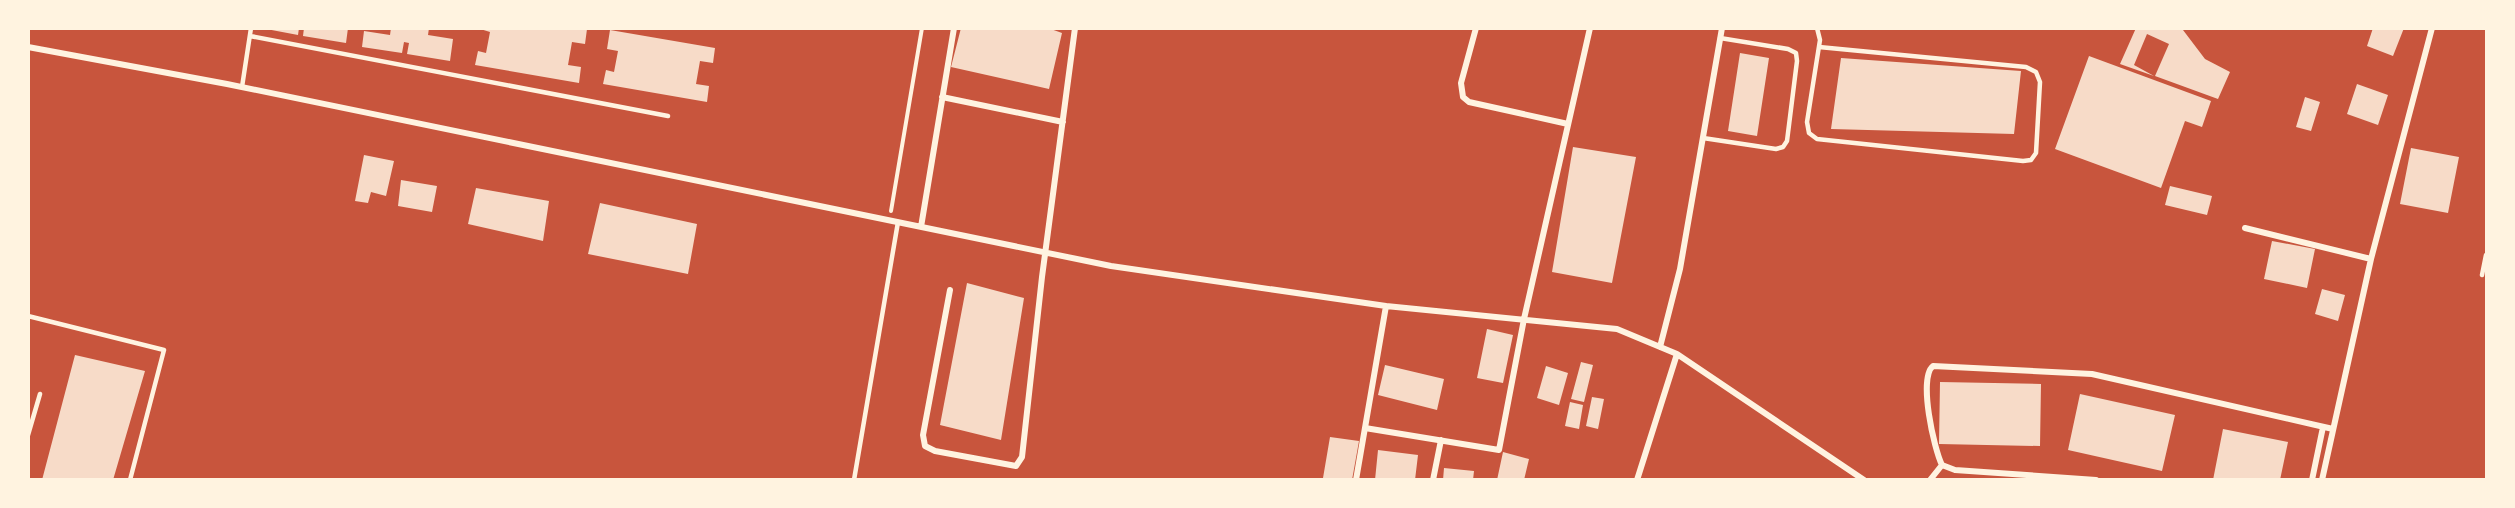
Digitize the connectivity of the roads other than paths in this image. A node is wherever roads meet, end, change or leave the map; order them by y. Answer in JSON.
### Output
{"nodes":[{"id":1,"x":251,"y":28,"type":"edge"},
{"id":2,"x":954,"y":28,"type":"edge"},
{"id":3,"x":1075,"y":28,"type":"edge"},
{"id":4,"x":1590,"y":28,"type":"edge"},
{"id":5,"x":1722,"y":28,"type":"edge"},
{"id":6,"x":1817,"y":28,"type":"edge"},
{"id":7,"x":2432,"y":28,"type":"edge"},
{"id":8,"x":1475,"y":29,"type":"edge"},
{"id":9,"x":250,"y":36,"type":"junction"},
{"id":10,"x":1720,"y":38,"type":"junction"},
{"id":11,"x":28,"y":47,"type":"edge"},
{"id":12,"x":1819,"y":47,"type":"junction"},
{"id":13,"x":242,"y":87,"type":"junction"},
{"id":14,"x":942,"y":97,"type":"junction"},
{"id":15,"x":668,"y":116,"type":"dead end"},
{"id":16,"x":1063,"y":122,"type":"junction"},
{"id":17,"x":1568,"y":124,"type":"junction"},
{"id":18,"x":1703,"y":138,"type":"junction"},
{"id":19,"x":897,"y":222,"type":"junction"},
{"id":20,"x":921,"y":226,"type":"junction"},
{"id":21,"x":2246,"y":228,"type":"dead end"},
{"id":22,"x":1045,"y":252,"type":"junction"},
{"id":23,"x":2487,"y":255,"type":"edge"},
{"id":24,"x":2371,"y":259,"type":"junction"},
{"id":25,"x":2482,"y":274,"type":"dead end"},
{"id":26,"x":950,"y":290,"type":"dead end"},
{"id":27,"x":1386,"y":306,"type":"junction"},
{"id":28,"x":28,"y":316,"type":"edge"},
{"id":29,"x":1524,"y":319,"type":"junction"},
{"id":30,"x":1660,"y":347,"type":"junction"},
{"id":31,"x":1677,"y":354,"type":"junction"},
{"id":32,"x":40,"y":394,"type":"dead end"},
{"id":33,"x":2323,"y":427,"type":"junction"},
{"id":34,"x":1365,"y":428,"type":"junction"},
{"id":35,"x":2333,"y":429,"type":"junction"},
{"id":36,"x":28,"y":435,"type":"edge"},
{"id":37,"x":1441,"y":440,"type":"junction"},
{"id":38,"x":1942,"y":465,"type":"junction"},
{"id":39,"x":130,"y":480,"type":"edge"},
{"id":40,"x":855,"y":480,"type":"edge"},
{"id":41,"x":1356,"y":480,"type":"edge"},
{"id":42,"x":1433,"y":480,"type":"edge"},
{"id":43,"x":1637,"y":480,"type":"edge"},
{"id":44,"x":1864,"y":480,"type":"edge"},
{"id":45,"x":1930,"y":480,"type":"edge"},
{"id":46,"x":2096,"y":480,"type":"edge"},
{"id":47,"x":2312,"y":480,"type":"edge"},
{"id":48,"x":2322,"y":480,"type":"edge"}],
"edges":[{"from":1,"to":9,"type":"lane"},
{"from":2,"to":14,"type":"street"},
{"from":3,"to":16,"type":"street"},
{"from":4,"to":17,"type":"street"},
{"from":5,"to":10,"type":"street"},
{"from":6,"to":12,"type":"lane"},
{"from":7,"to":24,"type":"street"},
{"from":8,"to":17,"type":"street"},
{"from":9,"to":13,"type":"lane"},
{"from":9,"to":15,"type":"lane"},
{"from":10,"to":18,"type":"street"},
{"from":10,"to":18,"type":"lane"},
{"from":11,"to":13,"type":"street"},
{"from":12,"to":12,"type":"lane"},
{"from":13,"to":19,"type":"street"},
{"from":14,"to":16,"type":"street"},
{"from":14,"to":20,"type":"street"},
{"from":16,"to":22,"type":"street"},
{"from":17,"to":29,"type":"street"},
{"from":18,"to":30,"type":"street"},
{"from":19,"to":20,"type":"street"},
{"from":19,"to":40,"type":"lane"},
{"from":20,"to":22,"type":"street"},
{"from":21,"to":24,"type":"street"},
{"from":22,"to":26,"type":"street"},
{"from":22,"to":27,"type":"street"},
{"from":23,"to":25,"type":"lane"},
{"from":24,"to":35,"type":"street"},
{"from":27,"to":29,"type":"street"},
{"from":27,"to":34,"type":"street"},
{"from":28,"to":39,"type":"lane"},
{"from":29,"to":30,"type":"street"},
{"from":29,"to":37,"type":"street"},
{"from":30,"to":31,"type":"street"},
{"from":31,"to":43,"type":"street"},
{"from":31,"to":44,"type":"street"},
{"from":32,"to":36,"type":"lane"},
{"from":33,"to":35,"type":"street"},
{"from":33,"to":38,"type":"street"},
{"from":33,"to":47,"type":"street"},
{"from":34,"to":37,"type":"street"},
{"from":34,"to":41,"type":"street"},
{"from":35,"to":48,"type":"street"},
{"from":37,"to":42,"type":"street"},
{"from":38,"to":45,"type":"street"},
{"from":38,"to":46,"type":"street"}]}
